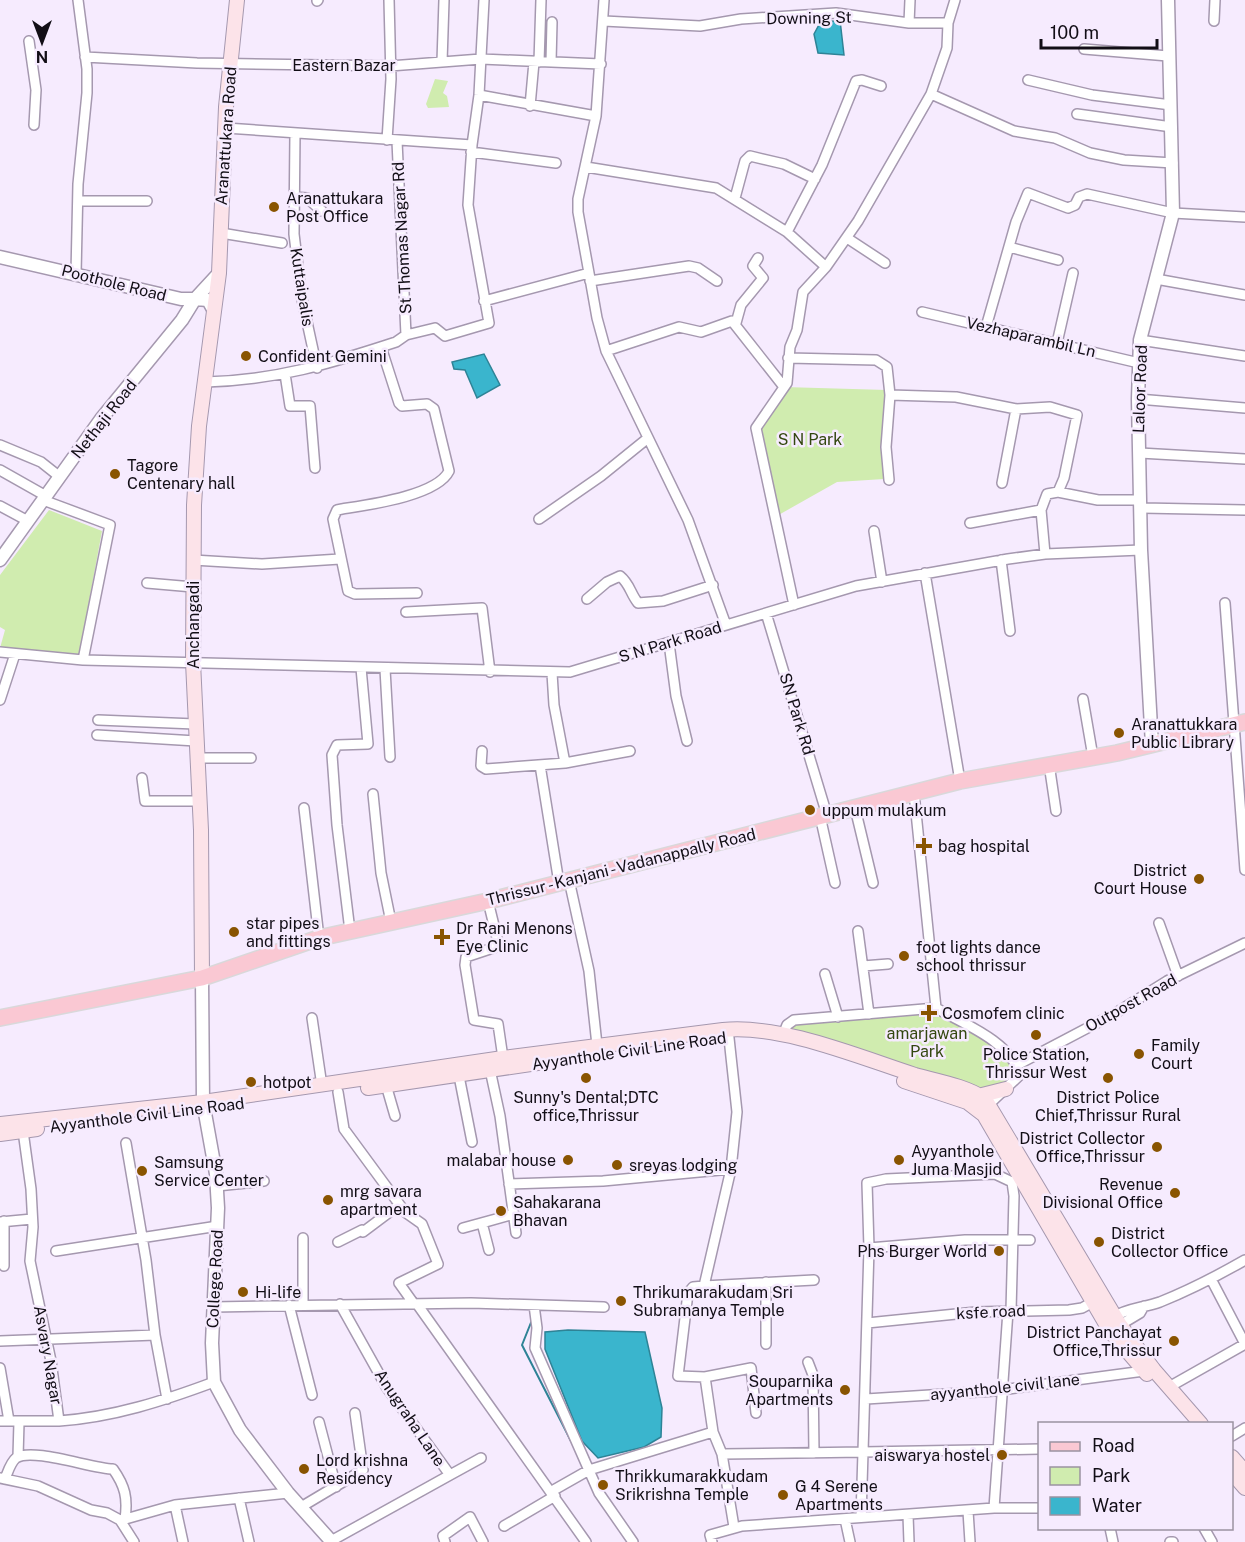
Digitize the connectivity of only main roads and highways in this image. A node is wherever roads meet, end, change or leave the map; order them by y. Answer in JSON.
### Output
{"nodes":[{"id":1,"x":237,"y":0,"type":"edge"},
{"id":2,"x":219,"y":273,"type":"joint"},
{"id":3,"x":1240,"y":723,"type":"edge"},
{"id":4,"x":202,"y":978,"type":"junction"},
{"id":5,"x":0,"y":1018,"type":"edge"},
{"id":6,"x":762,"y":1035,"type":"junction"},
{"id":7,"x":627,"y":1045,"type":"junction"},
{"id":8,"x":489,"y":1066,"type":"junction"},
{"id":9,"x":382,"y":1083,"type":"junction"},
{"id":10,"x":1006,"y":1089,"type":"road end"},
{"id":11,"x":979,"y":1103,"type":"junction"},
{"id":12,"x":203,"y":1105,"type":"junction"},
{"id":13,"x":0,"y":1124,"type":"edge"},
{"id":14,"x":0,"y":1134,"type":"edge"},
{"id":15,"x":1020,"y":1176,"type":"junction"},
{"id":16,"x":1112,"y":1323,"type":"junction"},
{"id":17,"x":1187,"y":1422,"type":"edge"},
{"id":18,"x":1200,"y":1422,"type":"edge"},
{"id":19,"x":1233,"y":1458,"type":"edge"},
{"id":20,"x":1245,"y":1472,"type":"edge"},
{"id":21,"x":1233,"y":1474,"type":"edge"},
{"id":22,"x":1245,"y":1488,"type":"edge"}],
"edges":[{"from":1,"to":2,"type":"main road","name":"Aranattukara Road"},
{"from":2,"to":4,"type":"main road","name":"Anchangadi"},
{"from":3,"to":4,"type":"main road","name":"Thrissur - Kanjani - Vadanappally Road"},
{"from":4,"to":5,"type":"main road","name":"Thrissur - Kanjani - Vadanappally Road"},
{"from":6,"to":7,"type":"main road","name":"Ayyanthole Civil Line Road"},
{"from":6,"to":11,"type":"main road","name":"Ayyanthole Civil Line Road"},
{"from":6,"to":11,"type":"main road","name":"Ayyanthole Civil Line Road"},
{"from":7,"to":8,"type":"main road","name":"Ayyanthole Civil Line Road"},
{"from":7,"to":8,"type":"main road","name":"Ayyanthole Civil Line Road"},
{"from":8,"to":9,"type":"main road","name":"Ayyanthole Civil Line Road"},
{"from":8,"to":9,"type":"main road","name":"Ayyanthole Civil Line Road"},
{"from":9,"to":12,"type":"main road","name":"Ayyanthole Civil Line Road"},
{"from":9,"to":12,"type":"main road","name":"Ayyanthole Civil Line Road"},
{"from":10,"to":11,"type":"main road"},
{"from":11,"to":15,"type":"main road"},
{"from":12,"to":13,"type":"main road"},
{"from":12,"to":14,"type":"main road","name":"Ayyanthole Civil Line Road"},
{"from":15,"to":16,"type":"main road"},
{"from":15,"to":16,"type":"main road"},
{"from":16,"to":17,"type":"main road"},
{"from":16,"to":18,"type":"main road"},
{"from":19,"to":20,"type":"main road"},
{"from":21,"to":22,"type":"main road"}]}
